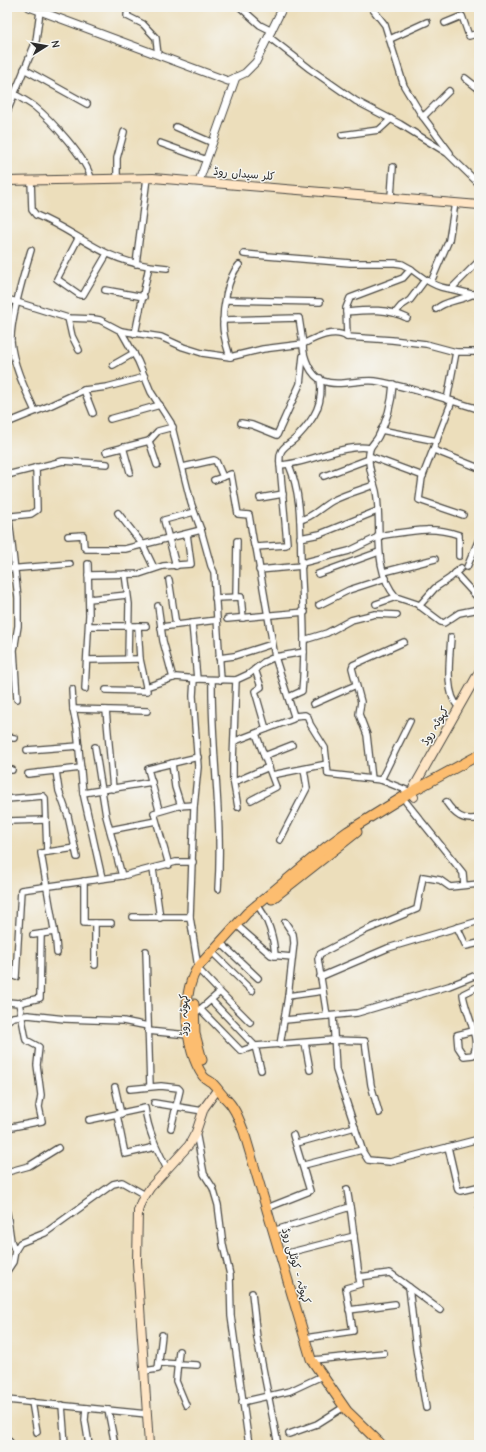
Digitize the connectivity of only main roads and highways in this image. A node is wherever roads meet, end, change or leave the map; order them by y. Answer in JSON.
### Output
{"nodes":[{"id":1,"x":7,"y":181,"type":"edge"},
{"id":2,"x":479,"y":205,"type":"edge"},
{"id":3,"x":479,"y":672,"type":"edge"},
{"id":4,"x":479,"y":755,"type":"edge"},
{"id":5,"x":479,"y":761,"type":"edge"},
{"id":6,"x":413,"y":794,"type":"junction"},
{"id":7,"x":258,"y":906,"type":"junction"},
{"id":8,"x":214,"y":954,"type":"junction"},
{"id":9,"x":200,"y":970,"type":"junction"},
{"id":10,"x":211,"y":1082,"type":"junction"},
{"id":11,"x":217,"y":1090,"type":"junction"},
{"id":12,"x":149,"y":1445,"type":"edge"},
{"id":13,"x":382,"y":1445,"type":"edge"}],
"edges":[{"from":1,"to":2,"type":"main road","name":"کلر سیداں روڈ"},
{"from":3,"to":6,"type":"main road","name":"کہوٹہ روڈ"},
{"from":4,"to":6,"type":"main road"},
{"from":5,"to":6,"type":"main road"},
{"from":6,"to":7,"type":"main road","name":"کہوٹہ روڈ"},
{"from":6,"to":7,"type":"main road","name":"کہوٹہ روڈ"},
{"from":7,"to":8,"type":"main road","name":"کہوٹہ روڈ"},
{"from":7,"to":8,"type":"main road","name":"کہوٹہ روڈ"},
{"from":8,"to":9,"type":"main road","name":"کہوٹہ روڈ"},
{"from":9,"to":10,"type":"main road","name":"کہوٹہ روڈ"},
{"from":9,"to":10,"type":"main road","name":"کہوٹہ روڈ"},
{"from":10,"to":11,"type":"main road","name":"کہوٹہ - کوٹلی روڈ"},
{"from":11,"to":12,"type":"main road"},
{"from":11,"to":13,"type":"main road","name":"کہوٹہ - کوٹلی روڈ"}]}
